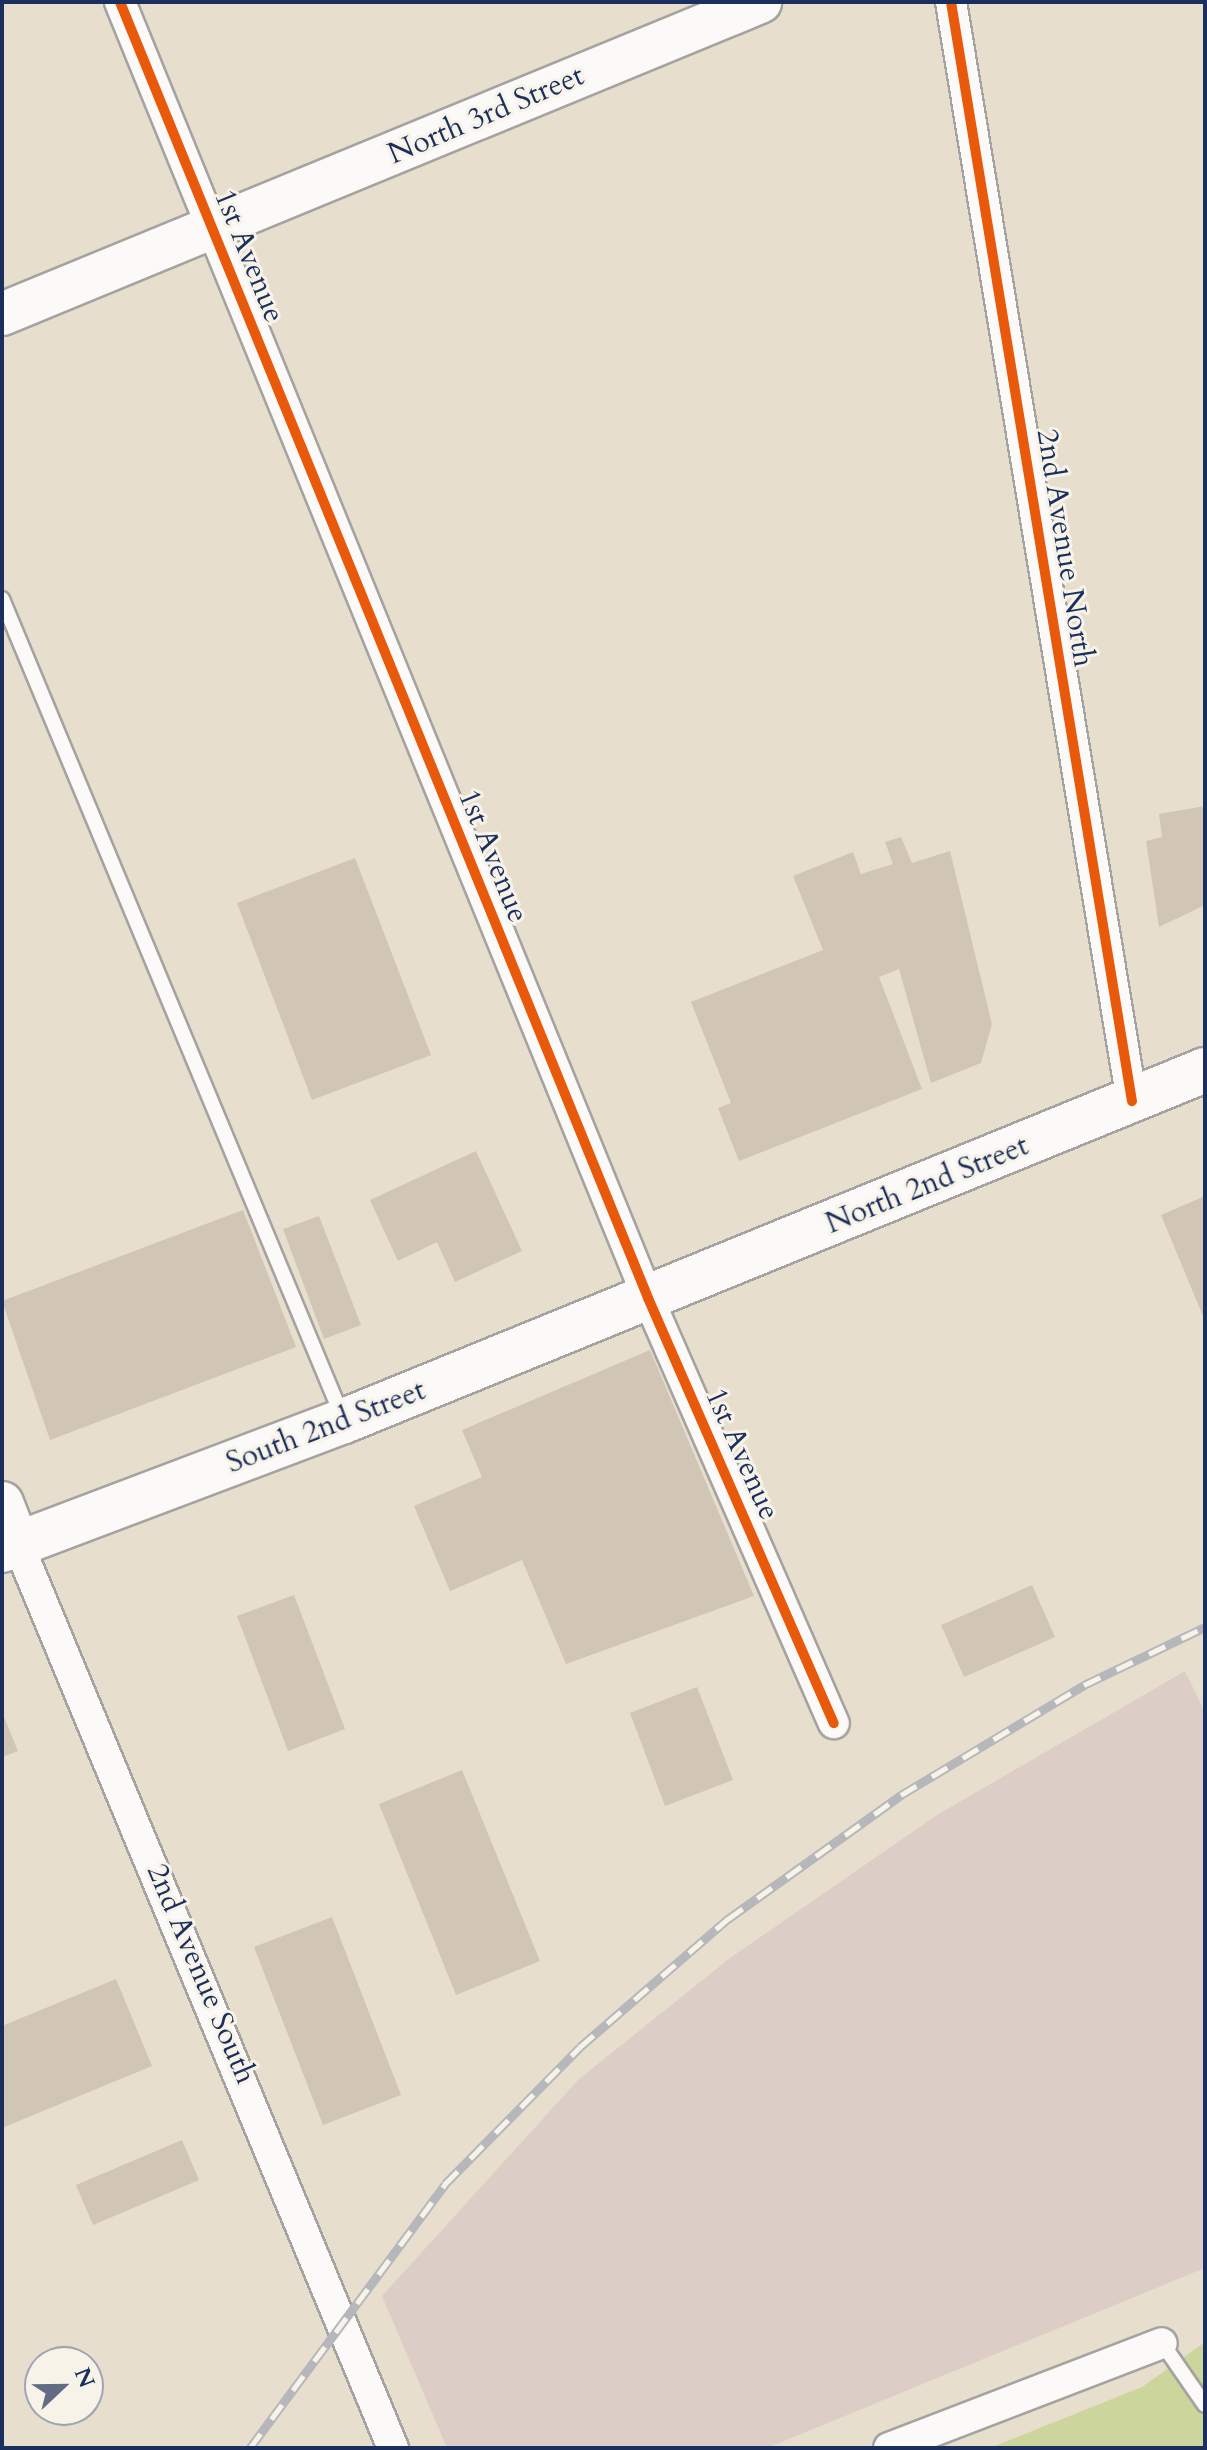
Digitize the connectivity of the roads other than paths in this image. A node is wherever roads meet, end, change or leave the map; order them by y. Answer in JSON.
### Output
{"nodes":[{"id":1,"x":120,"y":2,"type":"edge"},
{"id":2,"x":951,"y":2,"type":"edge"},
{"id":3,"x":734,"y":7,"type":"edge"},
{"id":4,"x":212,"y":229,"type":"junction"},
{"id":5,"x":2,"y":314,"type":"edge"},
{"id":6,"x":2,"y":599,"type":"edge"},
{"id":7,"x":1205,"y":1070,"type":"edge"},
{"id":8,"x":1132,"y":1101,"type":"junction"},
{"id":9,"x":648,"y":1298,"type":"junction"},
{"id":10,"x":344,"y":1421,"type":"junction"},
{"id":11,"x":2,"y":1503,"type":"edge"},
{"id":12,"x":10,"y":1547,"type":"edge"},
{"id":13,"x":834,"y":1723,"type":"dead end"},
{"id":14,"x":1162,"y":2343,"type":"joint"},
{"id":15,"x":1205,"y":2405,"type":"edge"},
{"id":16,"x":393,"y":2448,"type":"edge"},
{"id":17,"x":889,"y":2448,"type":"edge"}],
"edges":[{"from":1,"to":4,"type":"street","name":"1st Avenue"},
{"from":2,"to":8,"type":"street","name":"2nd Avenue North"},
{"from":3,"to":4,"type":"street","name":"North 3rd Street"},
{"from":4,"to":5,"type":"street","name":"North 3rd Street"},
{"from":4,"to":9,"type":"street","name":"1st Avenue"},
{"from":6,"to":10,"type":"lane"},
{"from":7,"to":8,"type":"main road","name":"North 2nd Street"},
{"from":8,"to":9,"type":"main road","name":"North 2nd Street"},
{"from":9,"to":10,"type":"main road","name":"South 2nd Street"},
{"from":9,"to":13,"type":"street","name":"1st Avenue"},
{"from":10,"to":12,"type":"main road","name":"South 2nd Street"},
{"from":11,"to":12,"type":"street","name":"2nd Avenue South"},
{"from":12,"to":16,"type":"street","name":"2nd Avenue South"},
{"from":14,"to":15,"type":"lane"},
{"from":14,"to":17,"type":"street"}]}
